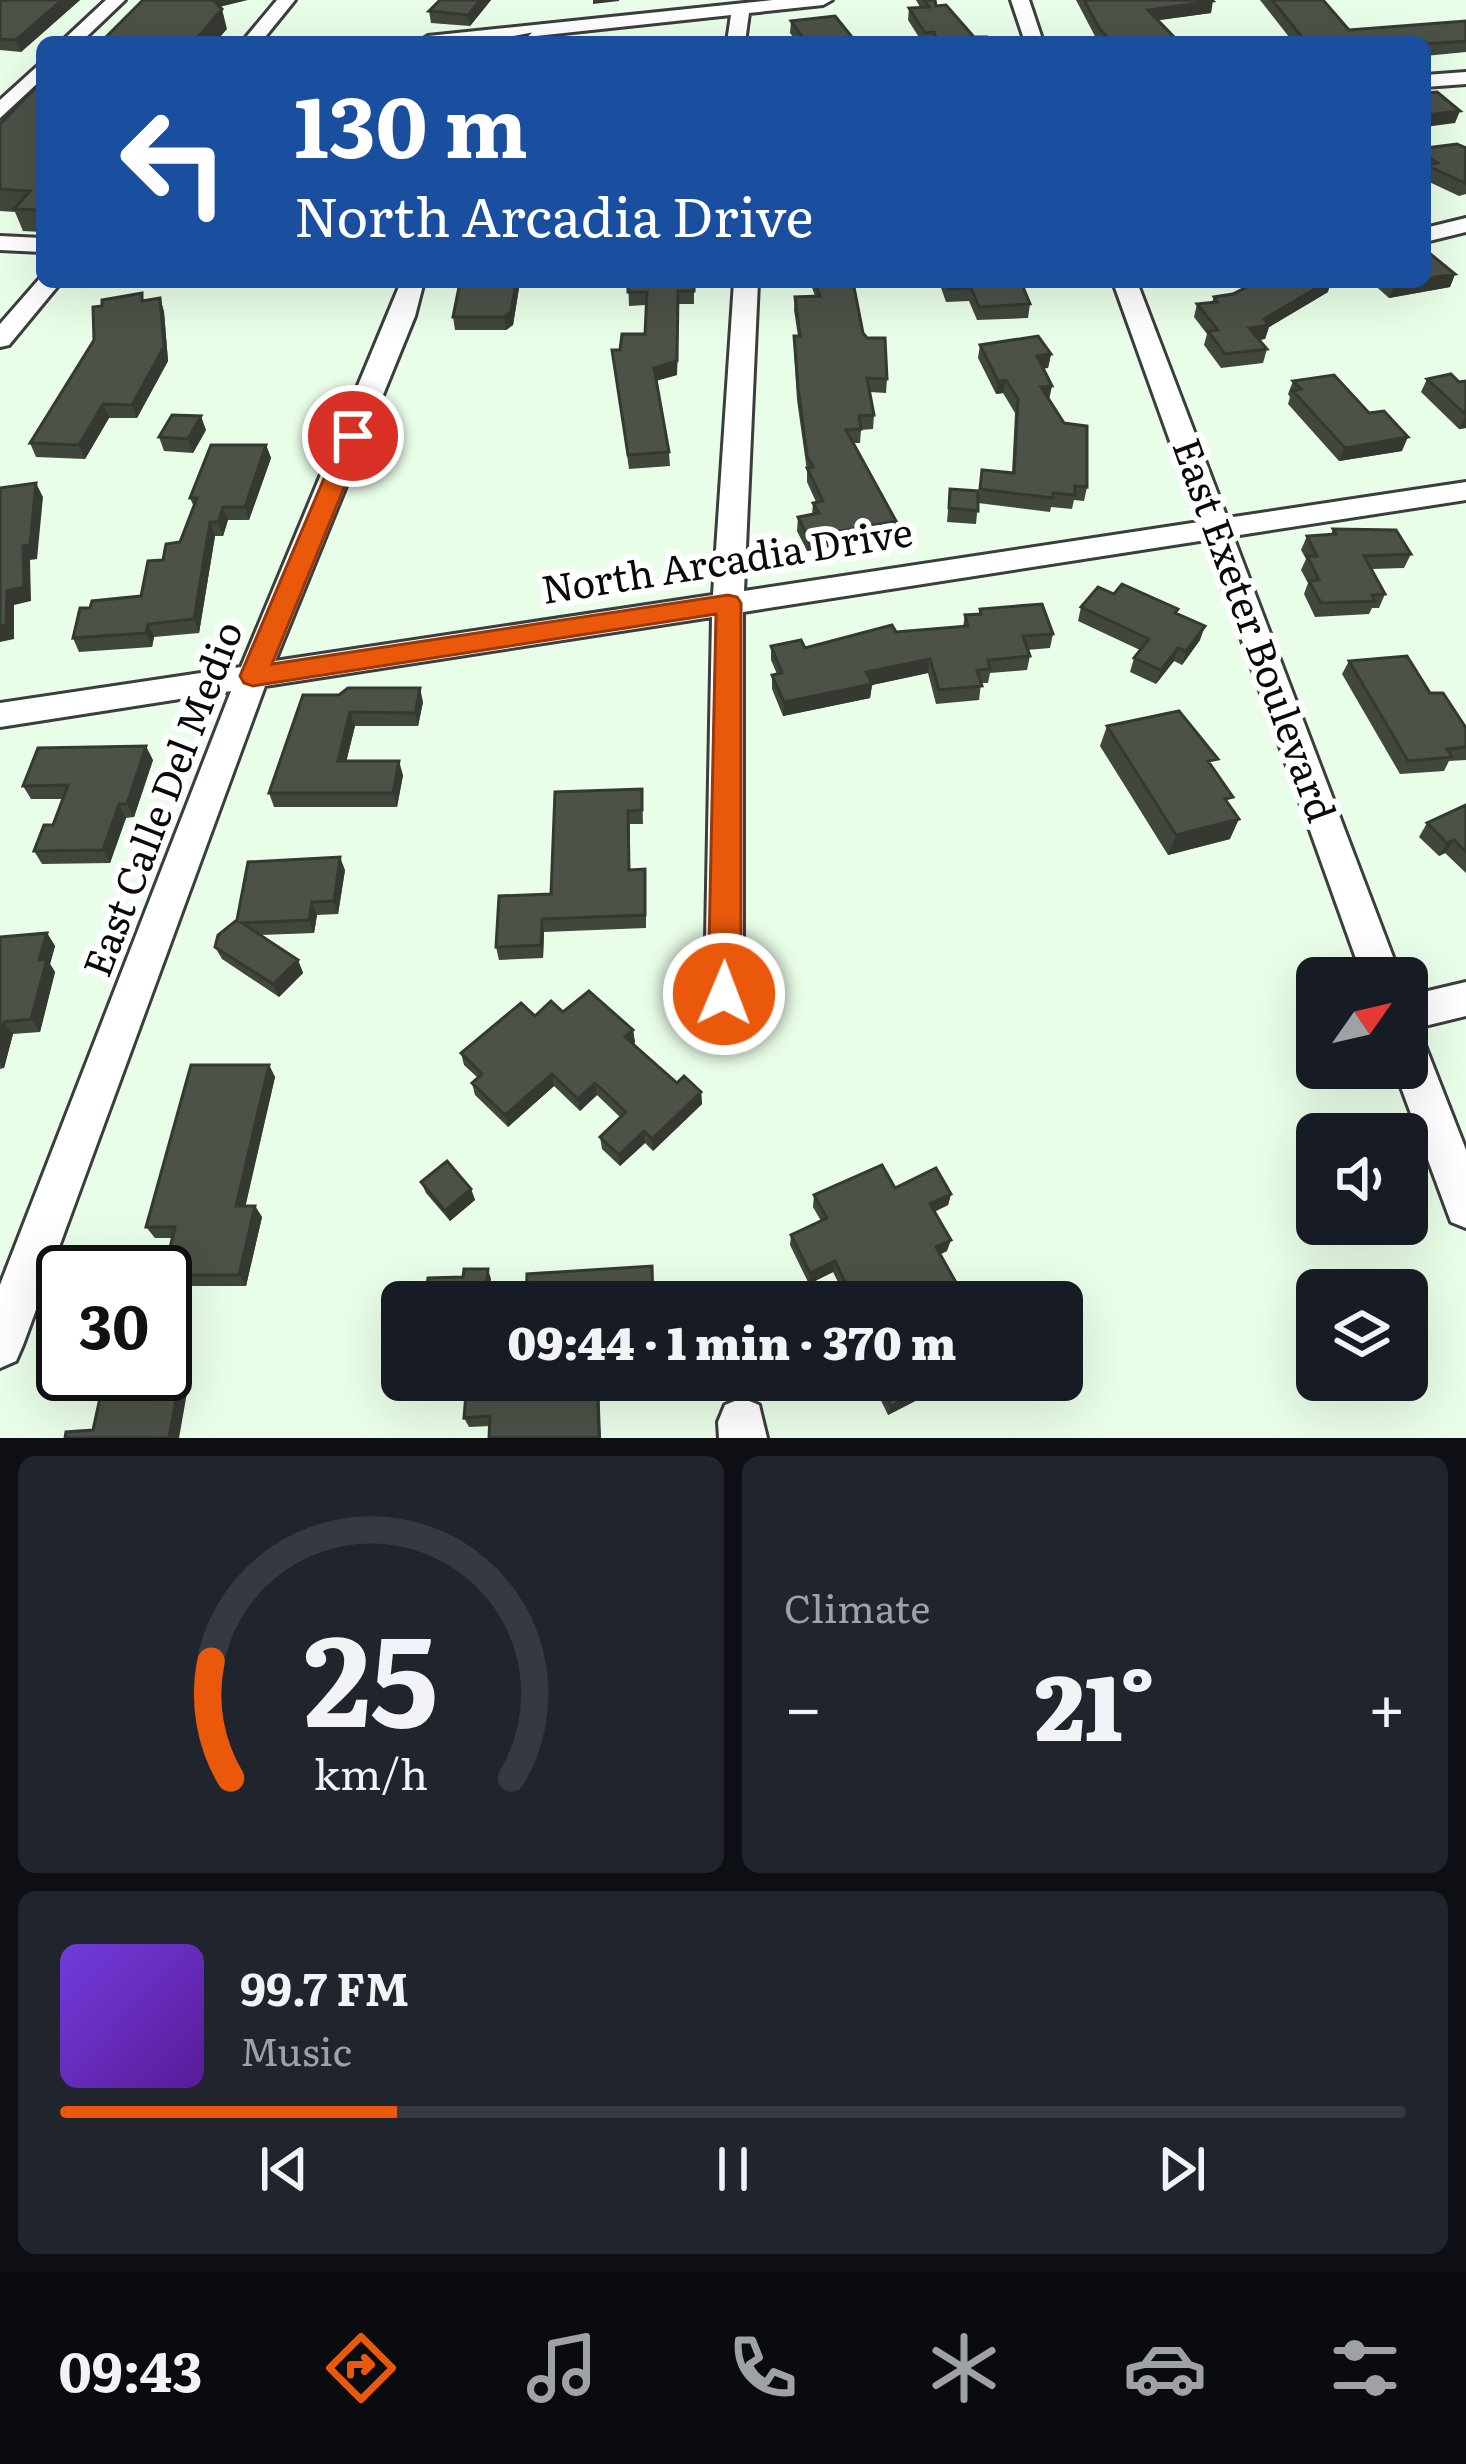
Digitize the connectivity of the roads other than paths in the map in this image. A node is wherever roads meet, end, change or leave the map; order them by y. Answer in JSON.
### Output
{"nodes":[{"id":1,"x":116,"y":0,"type":"edge"},
{"id":2,"x":286,"y":0,"type":"edge"},
{"id":3,"x":824,"y":0,"type":"edge"},
{"id":4,"x":1020,"y":0,"type":"edge"},
{"id":5,"x":766,"y":3,"type":"edge"},
{"id":6,"x":741,"y":9,"type":"junction"},
{"id":7,"x":77,"y":36,"type":"edge"},
{"id":8,"x":256,"y":36,"type":"edge"},
{"id":9,"x":459,"y":36,"type":"edge"},
{"id":10,"x":737,"y":36,"type":"edge"},
{"id":11,"x":1032,"y":36,"type":"edge"},
{"id":12,"x":17,"y":69,"type":"dead end"},
{"id":13,"x":36,"y":69,"type":"edge"},
{"id":14,"x":36,"y":75,"type":"edge"},
{"id":15,"x":1466,"y":78,"type":"edge"},
{"id":16,"x":1431,"y":81,"type":"edge"},
{"id":17,"x":0,"y":112,"type":"edge"},
{"id":18,"x":1466,"y":225,"type":"edge"},
{"id":19,"x":1431,"y":234,"type":"edge"},
{"id":20,"x":0,"y":243,"type":"edge"},
{"id":21,"x":36,"y":245,"type":"edge"},
{"id":22,"x":44,"y":288,"type":"edge"},
{"id":23,"x":410,"y":288,"type":"edge"},
{"id":24,"x":746,"y":288,"type":"edge"},
{"id":25,"x":1127,"y":288,"type":"edge"},
{"id":26,"x":0,"y":340,"type":"edge"},
{"id":27,"x":1466,"y":491,"type":"edge"},
{"id":28,"x":1217,"y":529,"type":"junction"},
{"id":29,"x":728,"y":603,"type":"junction"},
{"id":30,"x":253,"y":676,"type":"junction"},
{"id":31,"x":0,"y":715,"type":"edge"},
{"id":32,"x":1374,"y":957,"type":"edge"},
{"id":33,"x":724,"y":994,"type":"dead end"},
{"id":34,"x":1466,"y":998,"type":"edge"},
{"id":35,"x":1428,"y":1008,"type":"edge"},
{"id":36,"x":1422,"y":1089,"type":"edge"},
{"id":37,"x":1466,"y":1207,"type":"edge"},
{"id":38,"x":0,"y":1346,"type":"edge"}],
"edges":[{"from":1,"to":7,"type":"street"},
{"from":2,"to":8,"type":"street"},
{"from":3,"to":5,"type":"street"},
{"from":4,"to":11,"type":"street"},
{"from":5,"to":6,"type":"street"},
{"from":6,"to":9,"type":"street"},
{"from":6,"to":10,"type":"street"},
{"from":12,"to":13,"type":"street"},
{"from":14,"to":17,"type":"street"},
{"from":15,"to":16,"type":"street"},
{"from":18,"to":19,"type":"street"},
{"from":20,"to":21,"type":"street"},
{"from":22,"to":26,"type":"street"},
{"from":23,"to":30,"type":"street","name":"East Calle Del Medio"},
{"from":24,"to":29,"type":"street"},
{"from":25,"to":28,"type":"street","name":"East Exeter Boulevard"},
{"from":27,"to":28,"type":"street","name":"North Arcadia Drive"},
{"from":28,"to":29,"type":"street","name":"North Arcadia Drive"},
{"from":28,"to":32,"type":"street","name":"East Exeter Boulevard"},
{"from":29,"to":30,"type":"street","name":"North Arcadia Drive"},
{"from":29,"to":33,"type":"street"},
{"from":30,"to":31,"type":"street","name":"North Arcadia Drive"},
{"from":30,"to":38,"type":"street","name":"East Calle Del Medio"},
{"from":34,"to":35,"type":"street"},
{"from":36,"to":37,"type":"street"}]}
